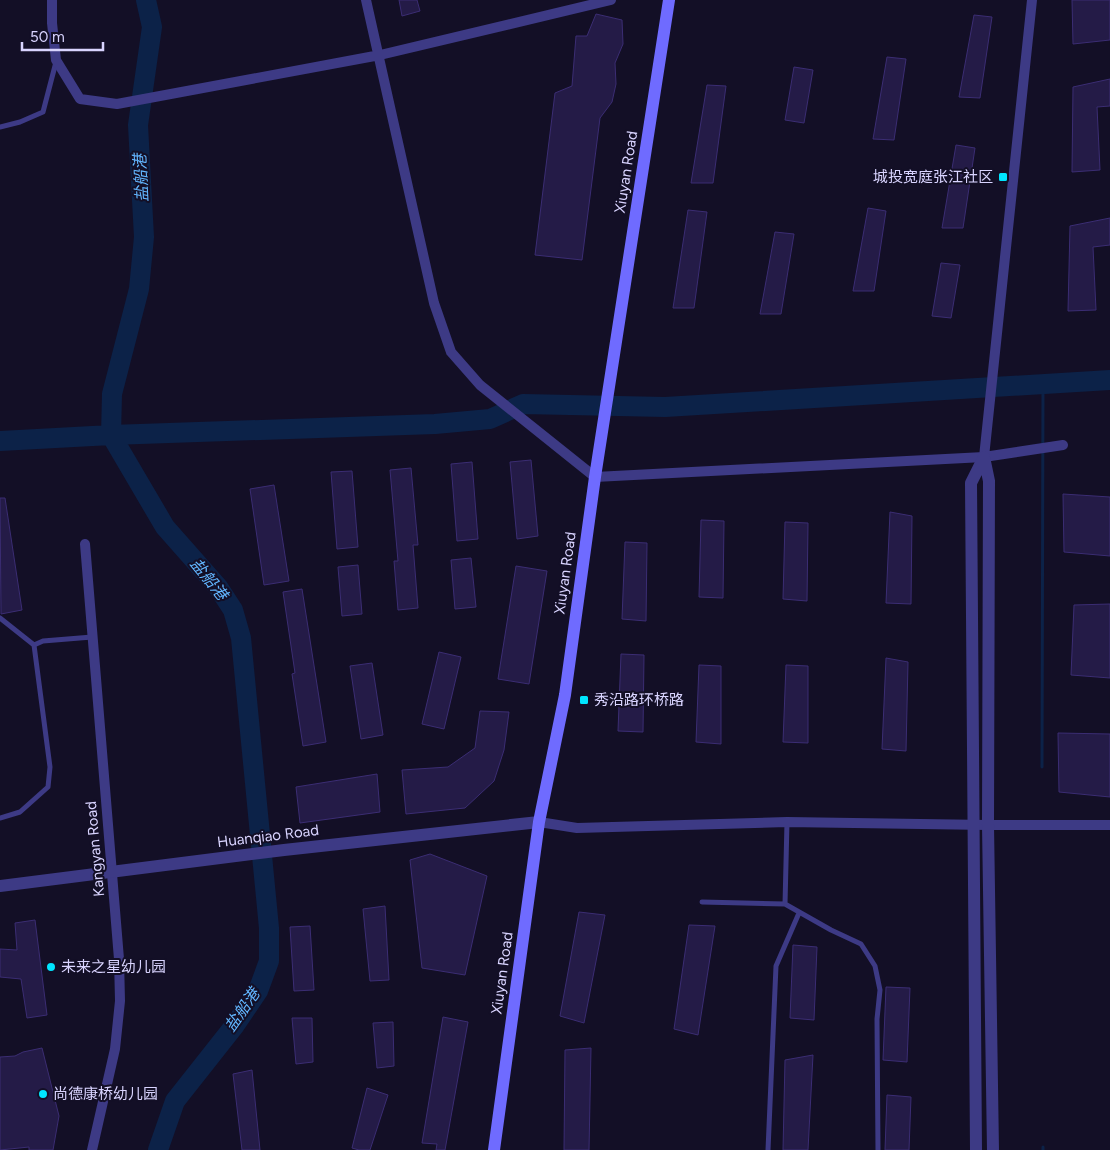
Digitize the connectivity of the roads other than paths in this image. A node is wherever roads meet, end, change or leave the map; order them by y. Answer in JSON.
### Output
{"nodes":[{"id":1,"x":52,"y":0,"type":"edge"},
{"id":2,"x":366,"y":0,"type":"edge"},
{"id":3,"x":612,"y":0,"type":"edge"},
{"id":4,"x":668,"y":0,"type":"edge"},
{"id":5,"x":1032,"y":0,"type":"edge"},
{"id":6,"x":380,"y":56,"type":"junction"},
{"id":7,"x":56,"y":60,"type":"junction"},
{"id":8,"x":0,"y":127,"type":"edge"},
{"id":9,"x":1063,"y":445,"type":"dead end"},
{"id":10,"x":984,"y":457,"type":"junction"},
{"id":11,"x":595,"y":477,"type":"junction"},
{"id":12,"x":85,"y":544,"type":"dead end"},
{"id":13,"x":0,"y":618,"type":"edge"},
{"id":14,"x":92,"y":637,"type":"junction"},
{"id":15,"x":34,"y":645,"type":"junction"},
{"id":16,"x":0,"y":818,"type":"edge"},
{"id":17,"x":539,"y":822,"type":"junction"},
{"id":18,"x":787,"y":822,"type":"junction"},
{"id":19,"x":974,"y":825,"type":"junction"},
{"id":20,"x":988,"y":825,"type":"junction"},
{"id":21,"x":1110,"y":825,"type":"edge"},
{"id":22,"x":112,"y":872,"type":"junction"},
{"id":23,"x":0,"y":886,"type":"edge"},
{"id":24,"x":702,"y":902,"type":"dead end"},
{"id":25,"x":785,"y":904,"type":"junction"},
{"id":26,"x":799,"y":913,"type":"junction"},
{"id":27,"x":92,"y":1150,"type":"edge"},
{"id":28,"x":494,"y":1150,"type":"edge"},
{"id":29,"x":768,"y":1150,"type":"edge"},
{"id":30,"x":878,"y":1150,"type":"edge"},
{"id":31,"x":976,"y":1150,"type":"edge"},
{"id":32,"x":993,"y":1150,"type":"edge"}],
"edges":[{"from":1,"to":7,"type":"street"},
{"from":2,"to":6,"type":"street"},
{"from":3,"to":6,"type":"street"},
{"from":4,"to":11,"type":"main road","name":"Xiuyan Road"},
{"from":5,"to":10,"type":"street"},
{"from":6,"to":7,"type":"street"},
{"from":6,"to":11,"type":"street"},
{"from":7,"to":8,"type":"lane"},
{"from":9,"to":10,"type":"street"},
{"from":10,"to":11,"type":"street"},
{"from":10,"to":19,"type":"street"},
{"from":10,"to":20,"type":"street"},
{"from":11,"to":17,"type":"main road","name":"Xiuyan Road"},
{"from":12,"to":14,"type":"street","name":"Kangyan Road"},
{"from":13,"to":15,"type":"lane"},
{"from":14,"to":15,"type":"lane"},
{"from":14,"to":22,"type":"street","name":"Kangyan Road"},
{"from":15,"to":16,"type":"lane"},
{"from":17,"to":18,"type":"street"},
{"from":17,"to":22,"type":"street","name":"Huanqiao Road"},
{"from":17,"to":28,"type":"main road","name":"Xiuyan Road"},
{"from":18,"to":19,"type":"street"},
{"from":18,"to":25,"type":"lane"},
{"from":19,"to":20,"type":"street"},
{"from":19,"to":31,"type":"street"},
{"from":20,"to":21,"type":"street"},
{"from":20,"to":32,"type":"street"},
{"from":22,"to":23,"type":"street","name":"Huanqiao Road"},
{"from":22,"to":27,"type":"street","name":"Kangyan Road"},
{"from":24,"to":25,"type":"lane"},
{"from":25,"to":26,"type":"lane"},
{"from":26,"to":29,"type":"lane"},
{"from":26,"to":30,"type":"lane"}]}
